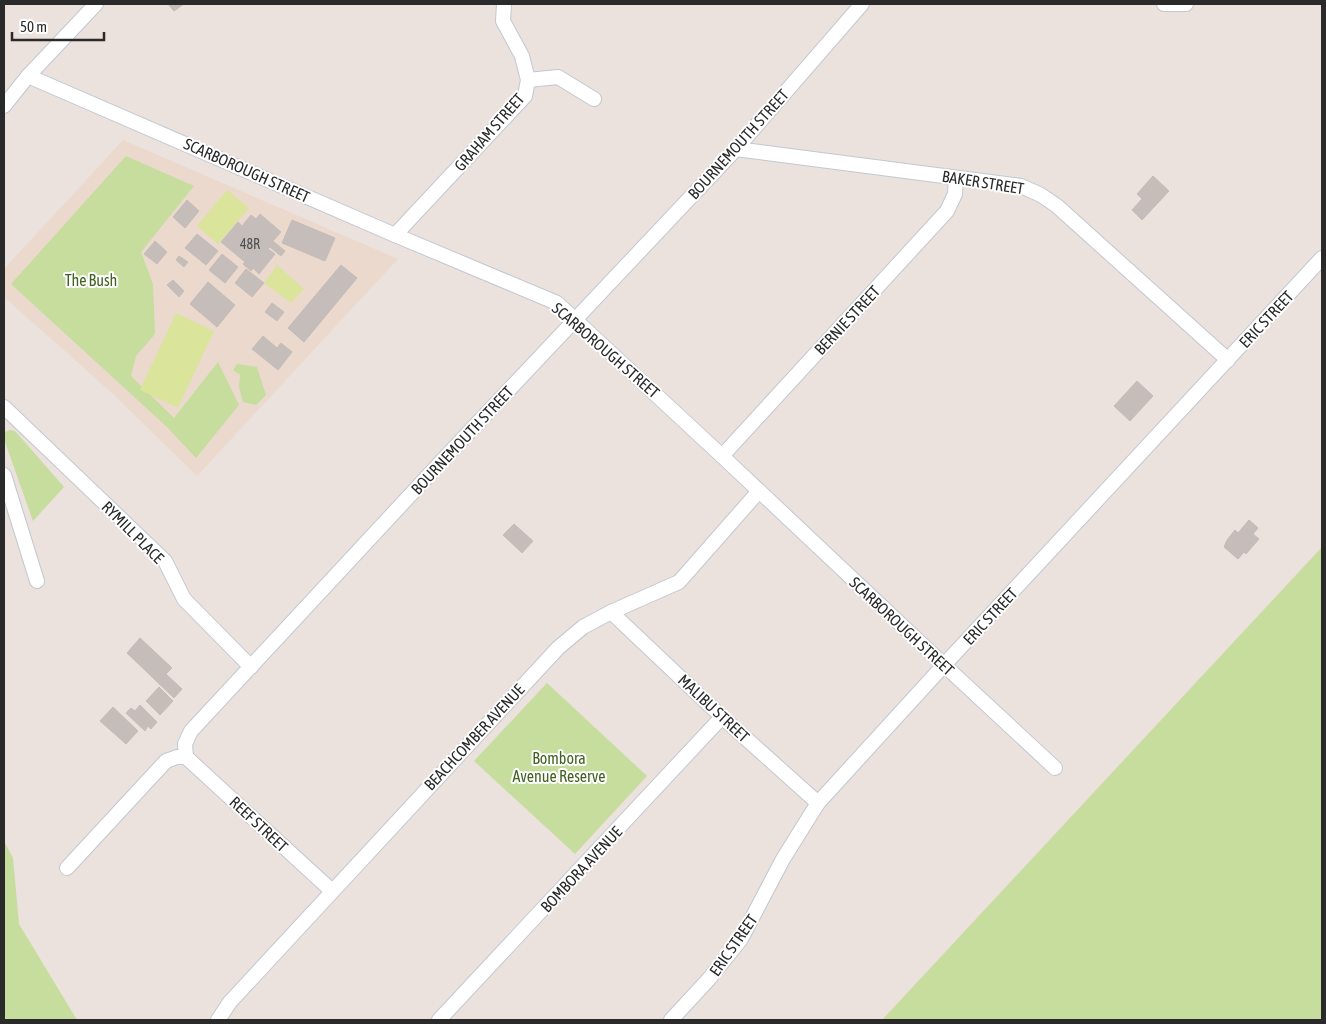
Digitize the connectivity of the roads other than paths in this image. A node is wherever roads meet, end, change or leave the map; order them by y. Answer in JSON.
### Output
{"nodes":[{"id":1,"x":96,"y":4,"type":"edge"},
{"id":2,"x":504,"y":4,"type":"edge"},
{"id":3,"x":862,"y":4,"type":"edge"},
{"id":4,"x":1164,"y":4,"type":"edge"},
{"id":5,"x":1186,"y":4,"type":"edge"},
{"id":6,"x":28,"y":76,"type":"junction"},
{"id":7,"x":528,"y":80,"type":"junction"},
{"id":8,"x":6,"y":96,"type":"edge"},
{"id":9,"x":594,"y":99,"type":"dead end"},
{"id":10,"x":736,"y":149,"type":"junction"},
{"id":11,"x":956,"y":178,"type":"junction"},
{"id":12,"x":395,"y":235,"type":"junction"},
{"id":13,"x":1322,"y":258,"type":"edge"},
{"id":14,"x":576,"y":319,"type":"junction"},
{"id":15,"x":1228,"y":360,"type":"junction"},
{"id":16,"x":4,"y":407,"type":"edge"},
{"id":17,"x":722,"y":456,"type":"junction"},
{"id":18,"x":4,"y":475,"type":"edge"},
{"id":19,"x":759,"y":491,"type":"junction"},
{"id":20,"x":37,"y":581,"type":"dead end"},
{"id":21,"x":611,"y":612,"type":"junction"},
{"id":22,"x":944,"y":666,"type":"junction"},
{"id":23,"x":251,"y":667,"type":"junction"},
{"id":24,"x":722,"y":717,"type":"junction"},
{"id":25,"x":186,"y":757,"type":"junction"},
{"id":26,"x":1055,"y":768,"type":"dead end"},
{"id":27,"x":818,"y":803,"type":"junction"},
{"id":28,"x":67,"y":868,"type":"dead end"},
{"id":29,"x":332,"y":891,"type":"junction"},
{"id":30,"x":218,"y":1020,"type":"edge"},
{"id":31,"x":439,"y":1020,"type":"edge"},
{"id":32,"x":671,"y":1020,"type":"edge"}],
"edges":[{"from":1,"to":6,"type":"street"},
{"from":2,"to":7,"type":"street"},
{"from":3,"to":10,"type":"street","name":"BOURNEMOUTH STREET"},
{"from":4,"to":5,"type":"street"},
{"from":6,"to":8,"type":"street"},
{"from":6,"to":12,"type":"street","name":"SCARBOROUGH STREET"},
{"from":7,"to":9,"type":"street","name":"GRAHAM STREET"},
{"from":7,"to":12,"type":"street","name":"GRAHAM STREET"},
{"from":10,"to":11,"type":"street","name":"BAKER STREET"},
{"from":10,"to":14,"type":"street","name":"BOURNEMOUTH STREET"},
{"from":11,"to":15,"type":"street","name":"BAKER STREET"},
{"from":11,"to":17,"type":"street","name":"BERNIE STREET"},
{"from":12,"to":14,"type":"street","name":"SCARBOROUGH STREET"},
{"from":13,"to":15,"type":"street","name":"ERIC STREET"},
{"from":14,"to":17,"type":"street","name":"SCARBOROUGH STREET"},
{"from":14,"to":23,"type":"street","name":"BOURNEMOUTH STREET"},
{"from":15,"to":22,"type":"street","name":"ERIC STREET"},
{"from":16,"to":23,"type":"street","name":"RYMILL PLACE"},
{"from":17,"to":19,"type":"street","name":"SCARBOROUGH STREET"},
{"from":18,"to":20,"type":"street"},
{"from":19,"to":21,"type":"street","name":"BEACHCOMBER AVENUE"},
{"from":19,"to":22,"type":"street","name":"SCARBOROUGH STREET"},
{"from":21,"to":24,"type":"street","name":"MALIBU STREET"},
{"from":21,"to":29,"type":"street","name":"BEACHCOMBER AVENUE"},
{"from":22,"to":26,"type":"street","name":"SCARBOROUGH STREET"},
{"from":22,"to":27,"type":"street","name":"ERIC STREET"},
{"from":23,"to":25,"type":"street","name":"BOURNEMOUTH STREET"},
{"from":24,"to":27,"type":"street","name":"MALIBU STREET"},
{"from":24,"to":31,"type":"street","name":"BOMBORA AVENUE"},
{"from":25,"to":28,"type":"street"},
{"from":25,"to":29,"type":"street","name":"REEF STREET"},
{"from":27,"to":32,"type":"street","name":"ERIC STREET"},
{"from":29,"to":30,"type":"street","name":"BEACHCOMBER AVENUE"}]}
